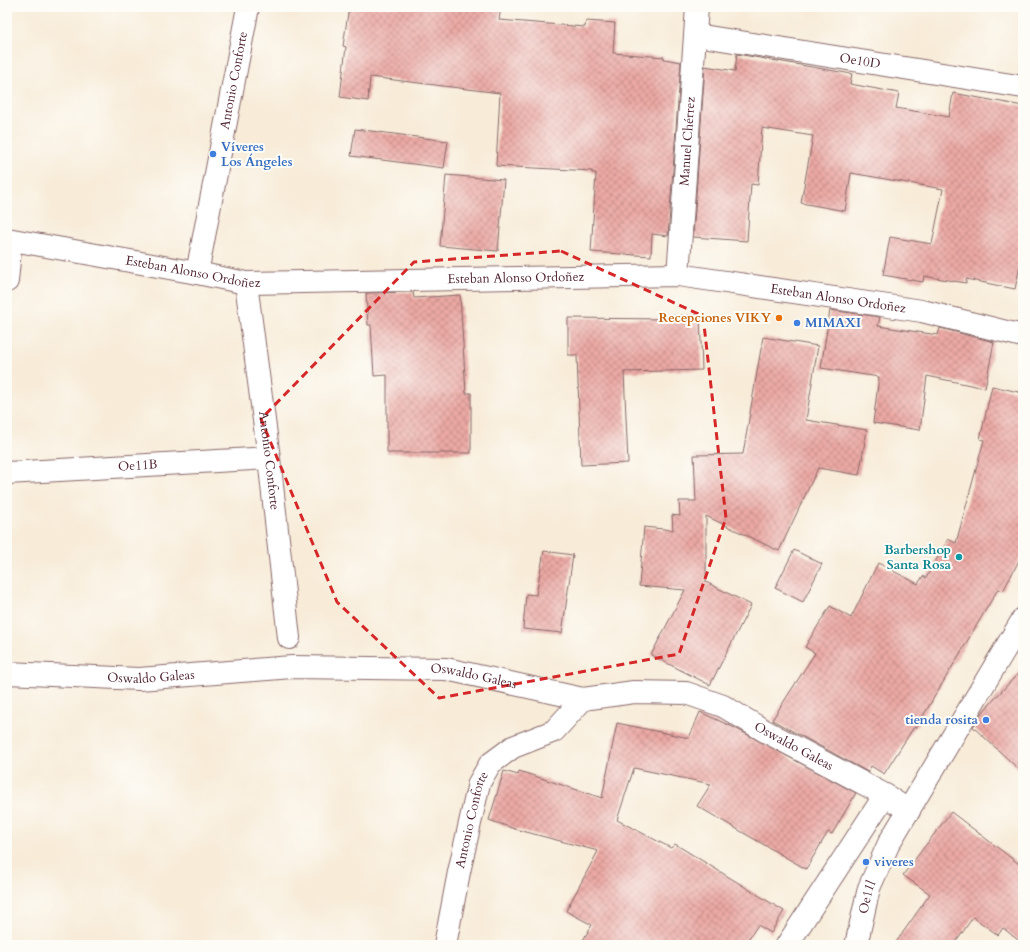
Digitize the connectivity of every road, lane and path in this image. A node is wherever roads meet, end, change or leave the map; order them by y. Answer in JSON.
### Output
{"nodes":[{"id":1,"x":248,"y":7,"type":"edge"},
{"id":2,"x":697,"y":7,"type":"edge"},
{"id":3,"x":696,"y":35,"type":"junction"},
{"id":4,"x":1023,"y":87,"type":"edge"},
{"id":5,"x":9,"y":240,"type":"edge"},
{"id":6,"x":197,"y":273,"type":"junction"},
{"id":7,"x":678,"y":275,"type":"junction"},
{"id":8,"x":7,"y":281,"type":"edge"},
{"id":9,"x":246,"y":283,"type":"junction"},
{"id":10,"x":1023,"y":336,"type":"edge"},
{"id":11,"x":269,"y":458,"type":"junction"},
{"id":12,"x":7,"y":473,"type":"edge"},
{"id":13,"x":1023,"y":619,"type":"edge"},
{"id":14,"x":289,"y":638,"type":"dead end"},
{"id":15,"x":7,"y":673,"type":"edge"},
{"id":16,"x":583,"y":699,"type":"junction"},
{"id":17,"x":885,"y":795,"type":"junction"},
{"id":18,"x":909,"y":811,"type":"junction"},
{"id":19,"x":445,"y":945,"type":"edge"},
{"id":20,"x":787,"y":945,"type":"edge"},
{"id":21,"x":856,"y":945,"type":"edge"}],
"edges":[{"from":1,"to":6,"type":"street","name":"Antonio Conforte"},
{"from":2,"to":3,"type":"street","name":"Manuel Chérrez"},
{"from":3,"to":4,"type":"street","name":"Oe10D"},
{"from":3,"to":7,"type":"street","name":"Manuel Chérrez"},
{"from":5,"to":6,"type":"street","name":"Esteban Alonso Ordoñez"},
{"from":5,"to":8,"type":"street"},
{"from":6,"to":9,"type":"street","name":"Esteban Alonso Ordoñez"},
{"from":7,"to":9,"type":"street","name":"Esteban Alonso Ordoñez"},
{"from":7,"to":10,"type":"street","name":"Esteban Alonso Ordoñez"},
{"from":9,"to":11,"type":"street","name":"Antonio Conforte"},
{"from":11,"to":12,"type":"street","name":"Oe11B"},
{"from":11,"to":14,"type":"street","name":"Antonio Conforte"},
{"from":13,"to":18,"type":"street","name":"Oe11l"},
{"from":15,"to":16,"type":"street","name":"Oswaldo Galeas"},
{"from":16,"to":17,"type":"street","name":"Oswaldo Galeas"},
{"from":16,"to":19,"type":"street","name":"Antonio Conforte"},
{"from":17,"to":18,"type":"street","name":"Oswaldo Galeas"},
{"from":17,"to":20,"type":"street"},
{"from":18,"to":21,"type":"street","name":"Oe11l"}]}
